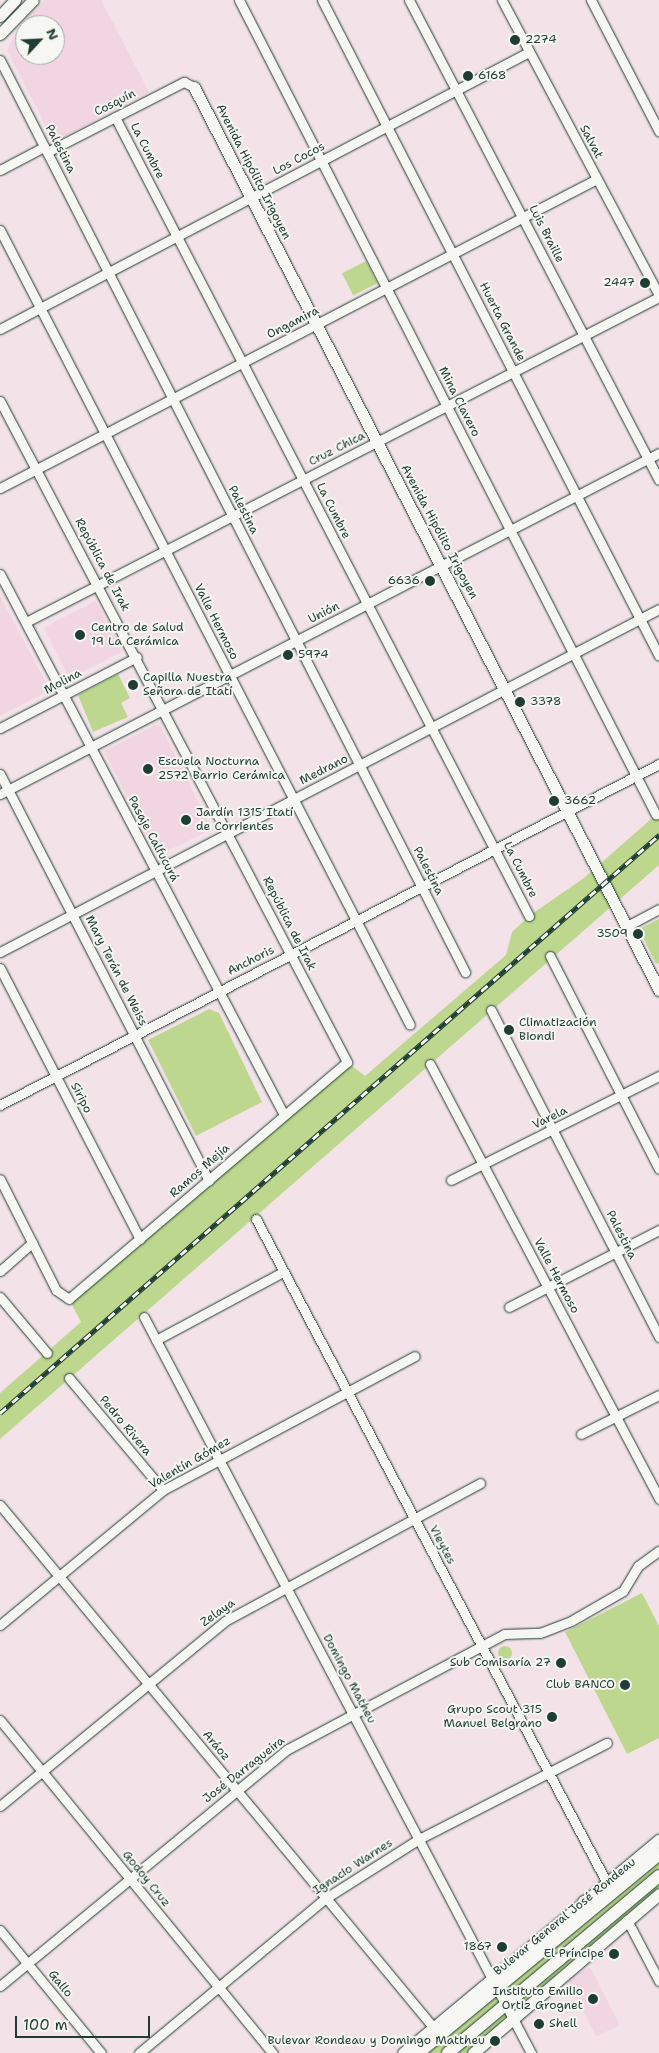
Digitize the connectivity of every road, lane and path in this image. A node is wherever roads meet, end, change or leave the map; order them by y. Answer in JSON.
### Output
{"nodes":[{"id":1,"x":15,"y":0,"type":"edge"},
{"id":2,"x":33,"y":0,"type":"edge"},
{"id":3,"x":239,"y":0,"type":"edge"},
{"id":4,"x":322,"y":0,"type":"edge"},
{"id":5,"x":408,"y":0,"type":"edge"},
{"id":6,"x":591,"y":0,"type":"edge"},
{"id":7,"x":506,"y":1,"type":"edge"},
{"id":8,"x":0,"y":16,"type":"edge"},
{"id":9,"x":0,"y":34,"type":"edge"},
{"id":10,"x":529,"y":52,"type":"junction"},
{"id":11,"x":0,"y":60,"type":"edge"},
{"id":12,"x":194,"y":87,"type":"joint"},
{"id":13,"x":456,"y":90,"type":"junction"},
{"id":14,"x":115,"y":117,"type":"junction"},
{"id":15,"x":387,"y":127,"type":"junction"},
{"id":16,"x":659,"y":131,"type":"edge"},
{"id":17,"x":46,"y":149,"type":"junction"},
{"id":18,"x":321,"y":161,"type":"junction"},
{"id":19,"x":0,"y":170,"type":"edge"},
{"id":20,"x":597,"y":180,"type":"junction"},
{"id":21,"x":251,"y":198,"type":"junction"},
{"id":22,"x":524,"y":217,"type":"junction"},
{"id":23,"x":0,"y":230,"type":"edge"},
{"id":24,"x":177,"y":237,"type":"junction"},
{"id":25,"x":453,"y":254,"type":"junction"},
{"id":26,"x":108,"y":272,"type":"junction"},
{"id":27,"x":387,"y":288,"type":"junction"},
{"id":28,"x":659,"y":296,"type":"edge"},
{"id":29,"x":40,"y":308,"type":"junction"},
{"id":30,"x":317,"y":325,"type":"junction"},
{"id":31,"x":0,"y":329,"type":"edge"},
{"id":32,"x":584,"y":336,"type":"junction"},
{"id":33,"x":243,"y":363,"type":"junction"},
{"id":34,"x":513,"y":372,"type":"junction"},
{"id":35,"x":173,"y":399,"type":"junction"},
{"id":36,"x":0,"y":401,"type":"edge"},
{"id":37,"x":448,"y":406,"type":"junction"},
{"id":38,"x":105,"y":434,"type":"junction"},
{"id":39,"x":376,"y":442,"type":"junction"},
{"id":40,"x":659,"y":453,"type":"edge"},
{"id":41,"x":647,"y":459,"type":"junction"},
{"id":42,"x":36,"y":470,"type":"junction"},
{"id":43,"x":303,"y":480,"type":"junction"},
{"id":44,"x":659,"y":480,"type":"edge"},
{"id":45,"x":0,"y":488,"type":"edge"},
{"id":46,"x":578,"y":498,"type":"junction"},
{"id":47,"x":232,"y":516,"type":"junction"},
{"id":48,"x":510,"y":532,"type":"junction"},
{"id":49,"x":165,"y":550,"type":"junction"},
{"id":50,"x":442,"y":567,"type":"junction"},
{"id":51,"x":0,"y":574,"type":"edge"},
{"id":52,"x":99,"y":585,"type":"junction"},
{"id":53,"x":368,"y":605,"type":"junction"},
{"id":54,"x":659,"y":609,"type":"edge"},
{"id":55,"x":640,"y":619,"type":"junction"},
{"id":56,"x":26,"y":622,"type":"junction"},
{"id":57,"x":297,"y":642,"type":"junction"},
{"id":58,"x":574,"y":654,"type":"junction"},
{"id":59,"x":659,"y":656,"type":"edge"},
{"id":60,"x":137,"y":657,"type":"junction"},
{"id":61,"x":230,"y":676,"type":"junction"},
{"id":62,"x":505,"y":689,"type":"junction"},
{"id":63,"x":63,"y":696,"type":"junction"},
{"id":64,"x":164,"y":710,"type":"junction"},
{"id":65,"x":0,"y":728,"type":"edge"},
{"id":66,"x":432,"y":728,"type":"junction"},
{"id":67,"x":90,"y":748,"type":"junction"},
{"id":68,"x":659,"y":764,"type":"edge"},
{"id":69,"x":360,"y":765,"type":"junction"},
{"id":70,"x":0,"y":774,"type":"edge"},
{"id":71,"x":636,"y":776,"type":"junction"},
{"id":72,"x":4,"y":792,"type":"edge"},
{"id":73,"x":294,"y":799,"type":"junction"},
{"id":74,"x":568,"y":812,"type":"junction"},
{"id":75,"x":656,"y":815,"type":"dead end"},
{"id":76,"x":228,"y":833,"type":"junction"},
{"id":77,"x":495,"y":849,"type":"junction"},
{"id":78,"x":156,"y":871,"type":"junction"},
{"id":79,"x":422,"y":887,"type":"junction"},
{"id":80,"x":659,"y":909,"type":"edge"},
{"id":81,"x":72,"y":914,"type":"junction"},
{"id":82,"x":529,"y":916,"type":"dead end"},
{"id":83,"x":356,"y":920,"type":"junction"},
{"id":84,"x":627,"y":926,"type":"junction"},
{"id":85,"x":0,"y":952,"type":"edge"},
{"id":86,"x":291,"y":954,"type":"junction"},
{"id":87,"x":550,"y":956,"type":"dead end"},
{"id":88,"x":0,"y":968,"type":"edge"},
{"id":89,"x":465,"y":972,"type":"dead end"},
{"id":90,"x":659,"y":990,"type":"edge"},
{"id":91,"x":219,"y":991,"type":"junction"},
{"id":92,"x":491,"y":1010,"type":"dead end"},
{"id":93,"x":410,"y":1024,"type":"dead end"},
{"id":94,"x":134,"y":1035,"type":"junction"},
{"id":95,"x":346,"y":1062,"type":"joint"},
{"id":96,"x":430,"y":1064,"type":"dead end"},
{"id":97,"x":56,"y":1076,"type":"junction"},
{"id":98,"x":659,"y":1076,"type":"edge"},
{"id":99,"x":622,"y":1096,"type":"junction"},
{"id":100,"x":0,"y":1105,"type":"edge"},
{"id":101,"x":284,"y":1115,"type":"junction"},
{"id":102,"x":553,"y":1131,"type":"junction"},
{"id":103,"x":483,"y":1164,"type":"junction"},
{"id":104,"x":659,"y":1168,"type":"edge"},
{"id":105,"x":0,"y":1179,"type":"edge"},
{"id":106,"x":209,"y":1180,"type":"junction"},
{"id":107,"x":451,"y":1180,"type":"dead end"},
{"id":108,"x":256,"y":1219,"type":"dead end"},
{"id":109,"x":659,"y":1230,"type":"edge"},
{"id":110,"x":140,"y":1239,"type":"junction"},
{"id":111,"x":32,"y":1243,"type":"junction"},
{"id":112,"x":616,"y":1252,"type":"junction"},
{"id":113,"x":0,"y":1271,"type":"edge"},
{"id":114,"x":284,"y":1272,"type":"junction"},
{"id":115,"x":548,"y":1287,"type":"junction"},
{"id":116,"x":0,"y":1297,"type":"edge"},
{"id":117,"x":509,"y":1308,"type":"dead end"},
{"id":118,"x":144,"y":1317,"type":"dead end"},
{"id":119,"x":659,"y":1337,"type":"edge"},
{"id":120,"x":156,"y":1340,"type":"junction"},
{"id":121,"x":47,"y":1353,"type":"dead end"},
{"id":122,"x":415,"y":1356,"type":"dead end"},
{"id":123,"x":69,"y":1378,"type":"dead end"},
{"id":124,"x":347,"y":1392,"type":"junction"},
{"id":125,"x":659,"y":1395,"type":"edge"},
{"id":126,"x":616,"y":1418,"type":"junction"},
{"id":127,"x":581,"y":1434,"type":"dead end"},
{"id":128,"x":219,"y":1460,"type":"junction"},
{"id":129,"x":480,"y":1483,"type":"dead end"},
{"id":130,"x":163,"y":1490,"type":"junction"},
{"id":131,"x":659,"y":1499,"type":"edge"},
{"id":132,"x":0,"y":1504,"type":"edge"},
{"id":133,"x":414,"y":1518,"type":"junction"},
{"id":134,"x":659,"y":1551,"type":"edge"},
{"id":135,"x":59,"y":1576,"type":"junction"},
{"id":136,"x":286,"y":1586,"type":"junction"},
{"id":137,"x":0,"y":1624,"type":"edge"},
{"id":138,"x":482,"y":1646,"type":"junction"},
{"id":139,"x":148,"y":1684,"type":"junction"},
{"id":140,"x":353,"y":1715,"type":"junction"},
{"id":141,"x":0,"y":1720,"type":"edge"},
{"id":142,"x":607,"y":1743,"type":"dead end"},
{"id":143,"x":42,"y":1771,"type":"junction"},
{"id":144,"x":549,"y":1773,"type":"junction"},
{"id":145,"x":237,"y":1791,"type":"junction"},
{"id":146,"x":0,"y":1806,"type":"edge"},
{"id":147,"x":419,"y":1839,"type":"junction"},
{"id":148,"x":659,"y":1840,"type":"edge"},
{"id":149,"x":659,"y":1854,"type":"edge"},
{"id":150,"x":659,"y":1876,"type":"edge"},
{"id":151,"x":130,"y":1879,"type":"junction"},
{"id":152,"x":613,"y":1885,"type":"junction"},
{"id":153,"x":659,"y":1894,"type":"edge"},
{"id":154,"x":326,"y":1898,"type":"junction"},
{"id":155,"x":584,"y":1902,"type":"joint"},
{"id":156,"x":627,"y":1920,"type":"junction"},
{"id":157,"x":0,"y":1930,"type":"edge"},
{"id":158,"x":27,"y":1964,"type":"junction"},
{"id":159,"x":659,"y":1981,"type":"edge"},
{"id":160,"x":495,"y":1982,"type":"junction"},
{"id":161,"x":0,"y":1986,"type":"edge"},
{"id":162,"x":218,"y":1987,"type":"junction"},
{"id":163,"x":506,"y":2004,"type":"junction"},
{"id":164,"x":513,"y":2018,"type":"junction"},
{"id":165,"x":433,"y":2027,"type":"junction"},
{"id":166,"x":101,"y":2053,"type":"edge"},
{"id":167,"x":139,"y":2053,"type":"edge"},
{"id":168,"x":273,"y":2053,"type":"edge"},
{"id":169,"x":403,"y":2053,"type":"edge"},
{"id":170,"x":418,"y":2053,"type":"edge"},
{"id":171,"x":448,"y":2053,"type":"edge"},
{"id":172,"x":473,"y":2053,"type":"edge"},
{"id":173,"x":531,"y":2053,"type":"edge"}],
"edges":[{"from":1,"to":8,"type":"street"},
{"from":2,"to":9,"type":"street"},
{"from":3,"to":18,"type":"street","name":"Mina Clavero"},
{"from":4,"to":15,"type":"street","name":"Huerta Grande"},
{"from":5,"to":13,"type":"street","name":"Luis Braille"},
{"from":6,"to":16,"type":"street"},
{"from":7,"to":10,"type":"street","name":"Salvat"},
{"from":10,"to":13,"type":"street","name":"Los Cocos"},
{"from":10,"to":20,"type":"street","name":"Salvat"},
{"from":11,"to":17,"type":"street","name":"Palestina"},
{"from":12,"to":14,"type":"street","name":"Cosquín"},
{"from":12,"to":21,"type":"street","name":"Avenida Hipólito Irigoyen"},
{"from":13,"to":15,"type":"street","name":"Los Cocos"},
{"from":13,"to":22,"type":"street","name":"Luis Braille"},
{"from":14,"to":17,"type":"street","name":"Cosquín"},
{"from":14,"to":24,"type":"street","name":"La Cumbre"},
{"from":15,"to":18,"type":"street","name":"Los Cocos"},
{"from":15,"to":25,"type":"street","name":"Huerta Grande"},
{"from":17,"to":19,"type":"street","name":"Cosquín"},
{"from":17,"to":26,"type":"street","name":"Palestina"},
{"from":18,"to":21,"type":"street","name":"Los Cocos"},
{"from":18,"to":27,"type":"street","name":"Mina Clavero"},
{"from":20,"to":22,"type":"street","name":"Ongamira"},
{"from":20,"to":28,"type":"street","name":"Salvat"},
{"from":21,"to":24,"type":"street","name":"Los Cocos"},
{"from":21,"to":30,"type":"street","name":"Avenida Hipólito Irigoyen"},
{"from":22,"to":25,"type":"street","name":"Ongamira"},
{"from":22,"to":32,"type":"street","name":"Luis Braille"},
{"from":23,"to":29,"type":"street","name":"Valle Hermoso"},
{"from":24,"to":26,"type":"street","name":"Los Cocos"},
{"from":24,"to":33,"type":"street","name":"La Cumbre"},
{"from":25,"to":27,"type":"street","name":"Ongamira"},
{"from":25,"to":34,"type":"street","name":"Huerta Grande"},
{"from":26,"to":29,"type":"street","name":"Los Cocos"},
{"from":26,"to":35,"type":"street","name":"Palestina"},
{"from":27,"to":30,"type":"street","name":"Ongamira"},
{"from":27,"to":37,"type":"street","name":"Mina Clavero"},
{"from":28,"to":32,"type":"street","name":"Cruz Chica"},
{"from":29,"to":31,"type":"street","name":"Los Cocos"},
{"from":29,"to":38,"type":"street","name":"Valle Hermoso"},
{"from":30,"to":33,"type":"street","name":"Ongamira"},
{"from":30,"to":39,"type":"street","name":"Avenida Hipólito Irigoyen"},
{"from":32,"to":34,"type":"street","name":"Cruz Chica"},
{"from":32,"to":41,"type":"street","name":"Luis Braille"},
{"from":33,"to":35,"type":"street","name":"Ongamira"},
{"from":33,"to":43,"type":"street","name":"La Cumbre"},
{"from":34,"to":37,"type":"street","name":"Cruz Chica"},
{"from":34,"to":46,"type":"street","name":"Huerta Grande"},
{"from":35,"to":38,"type":"street","name":"Ongamira"},
{"from":35,"to":47,"type":"street","name":"Palestina"},
{"from":36,"to":42,"type":"street","name":"República de Irak"},
{"from":37,"to":39,"type":"street","name":"Cruz Chica"},
{"from":37,"to":48,"type":"street","name":"Mina Clavero"},
{"from":38,"to":42,"type":"street","name":"Ongamira"},
{"from":38,"to":49,"type":"street","name":"Valle Hermoso"},
{"from":39,"to":43,"type":"street","name":"Cruz Chica"},
{"from":39,"to":50,"type":"street","name":"Avenida Hipólito Irigoyen"},
{"from":40,"to":41,"type":"street","name":"Unión"},
{"from":41,"to":44,"type":"street","name":"Luis Braille"},
{"from":41,"to":46,"type":"street","name":"Unión"},
{"from":42,"to":45,"type":"street","name":"Ongamira"},
{"from":42,"to":52,"type":"street","name":"República de Irak"},
{"from":43,"to":47,"type":"street","name":"Cruz Chica"},
{"from":43,"to":53,"type":"street","name":"La Cumbre"},
{"from":46,"to":48,"type":"street","name":"Unión"},
{"from":46,"to":55,"type":"street","name":"Huerta Grande"},
{"from":47,"to":49,"type":"street","name":"Cruz Chica"},
{"from":47,"to":57,"type":"street","name":"Palestina"},
{"from":48,"to":50,"type":"street","name":"Unión"},
{"from":48,"to":58,"type":"street","name":"Mina Clavero"},
{"from":49,"to":52,"type":"street","name":"Cruz Chica"},
{"from":49,"to":61,"type":"street","name":"Valle Hermoso"},
{"from":50,"to":53,"type":"street","name":"Unión"},
{"from":50,"to":62,"type":"street","name":"Avenida Hipólito Irigoyen"},
{"from":51,"to":56,"type":"street","name":"Pasaje Calfucurá"},
{"from":52,"to":56,"type":"street","name":"Cruz Chica"},
{"from":52,"to":60,"type":"street","name":"República de Irak"},
{"from":53,"to":57,"type":"street","name":"Unión"},
{"from":53,"to":66,"type":"street","name":"La Cumbre"},
{"from":54,"to":55,"type":"street","name":"Medrano"},
{"from":55,"to":58,"type":"street","name":"Medrano"},
{"from":55,"to":59,"type":"street","name":"Huerta Grande"},
{"from":56,"to":63,"type":"street","name":"Pasaje Calfucurá"},
{"from":57,"to":61,"type":"street","name":"Unión"},
{"from":57,"to":69,"type":"street","name":"Palestina"},
{"from":58,"to":62,"type":"street","name":"Medrano"},
{"from":58,"to":71,"type":"street","name":"Mina Clavero"},
{"from":60,"to":63,"type":"street","name":"Molina"},
{"from":60,"to":64,"type":"street","name":"República de Irak"},
{"from":61,"to":64,"type":"street","name":"Unión"},
{"from":61,"to":73,"type":"street","name":"Valle Hermoso"},
{"from":62,"to":66,"type":"street","name":"Medrano"},
{"from":62,"to":74,"type":"street","name":"Avenida Hipólito Irigoyen"},
{"from":63,"to":65,"type":"street","name":"Molina"},
{"from":63,"to":67,"type":"street","name":"Pasaje Calfucurá"},
{"from":64,"to":67,"type":"street","name":"Unión"},
{"from":64,"to":76,"type":"street","name":"República de Irak"},
{"from":66,"to":69,"type":"street","name":"Medrano"},
{"from":66,"to":77,"type":"street","name":"La Cumbre"},
{"from":67,"to":72,"type":"street","name":"Unión"},
{"from":67,"to":78,"type":"street","name":"Pasaje Calfucurá"},
{"from":68,"to":71,"type":"street"},
{"from":69,"to":73,"type":"street","name":"Medrano"},
{"from":69,"to":79,"type":"street","name":"Palestina"},
{"from":70,"to":72,"type":"street","name":"Mary Terán de Weiss"},
{"from":71,"to":74,"type":"street"},
{"from":71,"to":75,"type":"street","name":"Mina Clavero"},
{"from":72,"to":81,"type":"street","name":"Mary Terán de Weiss"},
{"from":73,"to":76,"type":"street","name":"Medrano"},
{"from":73,"to":83,"type":"street","name":"Valle Hermoso"},
{"from":74,"to":77,"type":"street","name":"Anchoris"},
{"from":74,"to":84,"type":"street","name":"Avenida Hipólito Irigoyen"},
{"from":76,"to":78,"type":"street","name":"Medrano"},
{"from":76,"to":86,"type":"street","name":"República de Irak"},
{"from":77,"to":79,"type":"street","name":"Anchoris"},
{"from":77,"to":82,"type":"street","name":"La Cumbre"},
{"from":78,"to":81,"type":"street","name":"Medrano"},
{"from":78,"to":91,"type":"street","name":"Pasaje Calfucurá"},
{"from":79,"to":83,"type":"street","name":"Anchoris"},
{"from":79,"to":89,"type":"street","name":"Palestina"},
{"from":80,"to":84,"type":"street"},
{"from":81,"to":85,"type":"street","name":"Medrano"},
{"from":81,"to":94,"type":"street","name":"Mary Terán de Weiss"},
{"from":83,"to":86,"type":"street","name":"Anchoris"},
{"from":83,"to":93,"type":"street","name":"Valle Hermoso"},
{"from":84,"to":90,"type":"street","name":"Avenida Hipólito Irigoyen"},
{"from":86,"to":91,"type":"street","name":"Anchoris"},
{"from":86,"to":95,"type":"street","name":"República de Irak"},
{"from":87,"to":99,"type":"street"},
{"from":88,"to":97,"type":"street","name":"Siripo"},
{"from":91,"to":94,"type":"street","name":"Anchoris"},
{"from":91,"to":101,"type":"street","name":"Pasaje Calfucurá"},
{"from":92,"to":102,"type":"street","name":"Palestina"},
{"from":94,"to":97,"type":"street","name":"Anchoris"},
{"from":94,"to":106,"type":"street","name":"Mary Terán de Weiss"},
{"from":95,"to":101,"type":"street","name":"Ramos Mejía"},
{"from":96,"to":103,"type":"street","name":"Valle Hermoso"},
{"from":97,"to":100,"type":"street","name":"Anchoris"},
{"from":97,"to":110,"type":"street","name":"Siripo"},
{"from":98,"to":99,"type":"street","name":"Varela"},
{"from":99,"to":102,"type":"street","name":"Varela"},
{"from":99,"to":104,"type":"street"},
{"from":101,"to":106,"type":"street","name":"Ramos Mejía"},
{"from":102,"to":103,"type":"street","name":"Varela"},
{"from":102,"to":112,"type":"street","name":"Palestina"},
{"from":103,"to":107,"type":"street","name":"Varela"},
{"from":103,"to":115,"type":"street","name":"Valle Hermoso"},
{"from":105,"to":111,"type":"street"},
{"from":106,"to":110,"type":"street","name":"Ramos Mejía"},
{"from":108,"to":114,"type":"street","name":"Vieytes"},
{"from":109,"to":112,"type":"street"},
{"from":110,"to":111,"type":"street","name":"Ramos Mejía"},
{"from":111,"to":113,"type":"street"},
{"from":112,"to":115,"type":"street"},
{"from":112,"to":119,"type":"street","name":"Palestina"},
{"from":114,"to":120,"type":"street"},
{"from":114,"to":124,"type":"street","name":"Vieytes"},
{"from":115,"to":117,"type":"street"},
{"from":115,"to":126,"type":"street","name":"Valle Hermoso"},
{"from":116,"to":121,"type":"street"},
{"from":118,"to":120,"type":"street","name":"Domingo Matheu"},
{"from":120,"to":128,"type":"street","name":"Domingo Matheu"},
{"from":122,"to":124,"type":"street","name":"Valentín Gómez"},
{"from":123,"to":130,"type":"street","name":"Pedro Rivera"},
{"from":124,"to":128,"type":"street","name":"Valentín Gómez"},
{"from":124,"to":133,"type":"street","name":"Vieytes"},
{"from":125,"to":126,"type":"street"},
{"from":126,"to":127,"type":"street"},
{"from":126,"to":131,"type":"street","name":"Valle Hermoso"},
{"from":128,"to":130,"type":"street","name":"Valentín Gómez"},
{"from":128,"to":136,"type":"street","name":"Domingo Matheu"},
{"from":129,"to":133,"type":"street","name":"Zelaya"},
{"from":130,"to":135,"type":"street","name":"Valentín Gómez"},
{"from":132,"to":135,"type":"street","name":"Aráoz"},
{"from":133,"to":136,"type":"street","name":"Zelaya"},
{"from":133,"to":138,"type":"street","name":"Vieytes"},
{"from":134,"to":138,"type":"street","name":"José Darragueira"},
{"from":135,"to":137,"type":"street","name":"Valentín Gómez"},
{"from":135,"to":139,"type":"street","name":"Aráoz"},
{"from":136,"to":139,"type":"street","name":"Zelaya"},
{"from":136,"to":140,"type":"street","name":"Domingo Matheu"},
{"from":138,"to":140,"type":"street","name":"José Darragueira"},
{"from":138,"to":144,"type":"street","name":"Vieytes"},
{"from":139,"to":143,"type":"street","name":"Zelaya"},
{"from":139,"to":145,"type":"street","name":"Aráoz"},
{"from":140,"to":145,"type":"street","name":"José Darragueira"},
{"from":140,"to":147,"type":"street","name":"Domingo Matheu"},
{"from":141,"to":143,"type":"street","name":"Godoy Cruz"},
{"from":142,"to":144,"type":"street","name":"Ignacio Warnes"},
{"from":143,"to":146,"type":"street","name":"Zelaya"},
{"from":143,"to":151,"type":"street","name":"Godoy Cruz"},
{"from":144,"to":147,"type":"street","name":"Ignacio Warnes"},
{"from":144,"to":152,"type":"street","name":"Vieytes"},
{"from":145,"to":151,"type":"street","name":"José Darragueira"},
{"from":145,"to":154,"type":"street","name":"Aráoz"},
{"from":147,"to":154,"type":"street","name":"Ignacio Warnes"},
{"from":147,"to":160,"type":"street","name":"Domingo Matheu"},
{"from":148,"to":152,"type":"street","name":"Bulevar General José Rondeau"},
{"from":149,"to":152,"type":"main road","name":"Bulevar General José Rondeau"},
{"from":150,"to":163,"type":"main road"},
{"from":151,"to":158,"type":"street","name":"José Darragueira"},
{"from":151,"to":162,"type":"street","name":"Godoy Cruz"},
{"from":152,"to":155,"type":"main road"},
{"from":152,"to":160,"type":"main road","name":"Bulevar General José Rondeau"},
{"from":153,"to":156,"type":"street"},
{"from":154,"to":162,"type":"street","name":"Ignacio Warnes"},
{"from":154,"to":165,"type":"street","name":"Aráoz"},
{"from":155,"to":160,"type":"street","name":"Bulevar General José Rondeau"},
{"from":156,"to":159,"type":"street"},
{"from":156,"to":164,"type":"street"},
{"from":157,"to":158,"type":"street","name":"Gallo"},
{"from":158,"to":161,"type":"street","name":"José Darragueira"},
{"from":158,"to":166,"type":"street","name":"Gallo"},
{"from":160,"to":163,"type":"street","name":"Domingo Matheu"},
{"from":160,"to":165,"type":"street","name":"Bulevar General José Rondeau"},
{"from":160,"to":170,"type":"main road","name":"Bulevar General José Rondeau"},
{"from":162,"to":167,"type":"street","name":"Ignacio Warnes"},
{"from":162,"to":168,"type":"street","name":"Godoy Cruz"},
{"from":163,"to":164,"type":"street","name":"Domingo Matheu"},
{"from":163,"to":171,"type":"main road"},
{"from":164,"to":172,"type":"street"},
{"from":164,"to":173,"type":"street","name":"Domingo Matheu"},
{"from":165,"to":169,"type":"street","name":"Bulevar General José Rondeau"}]}
